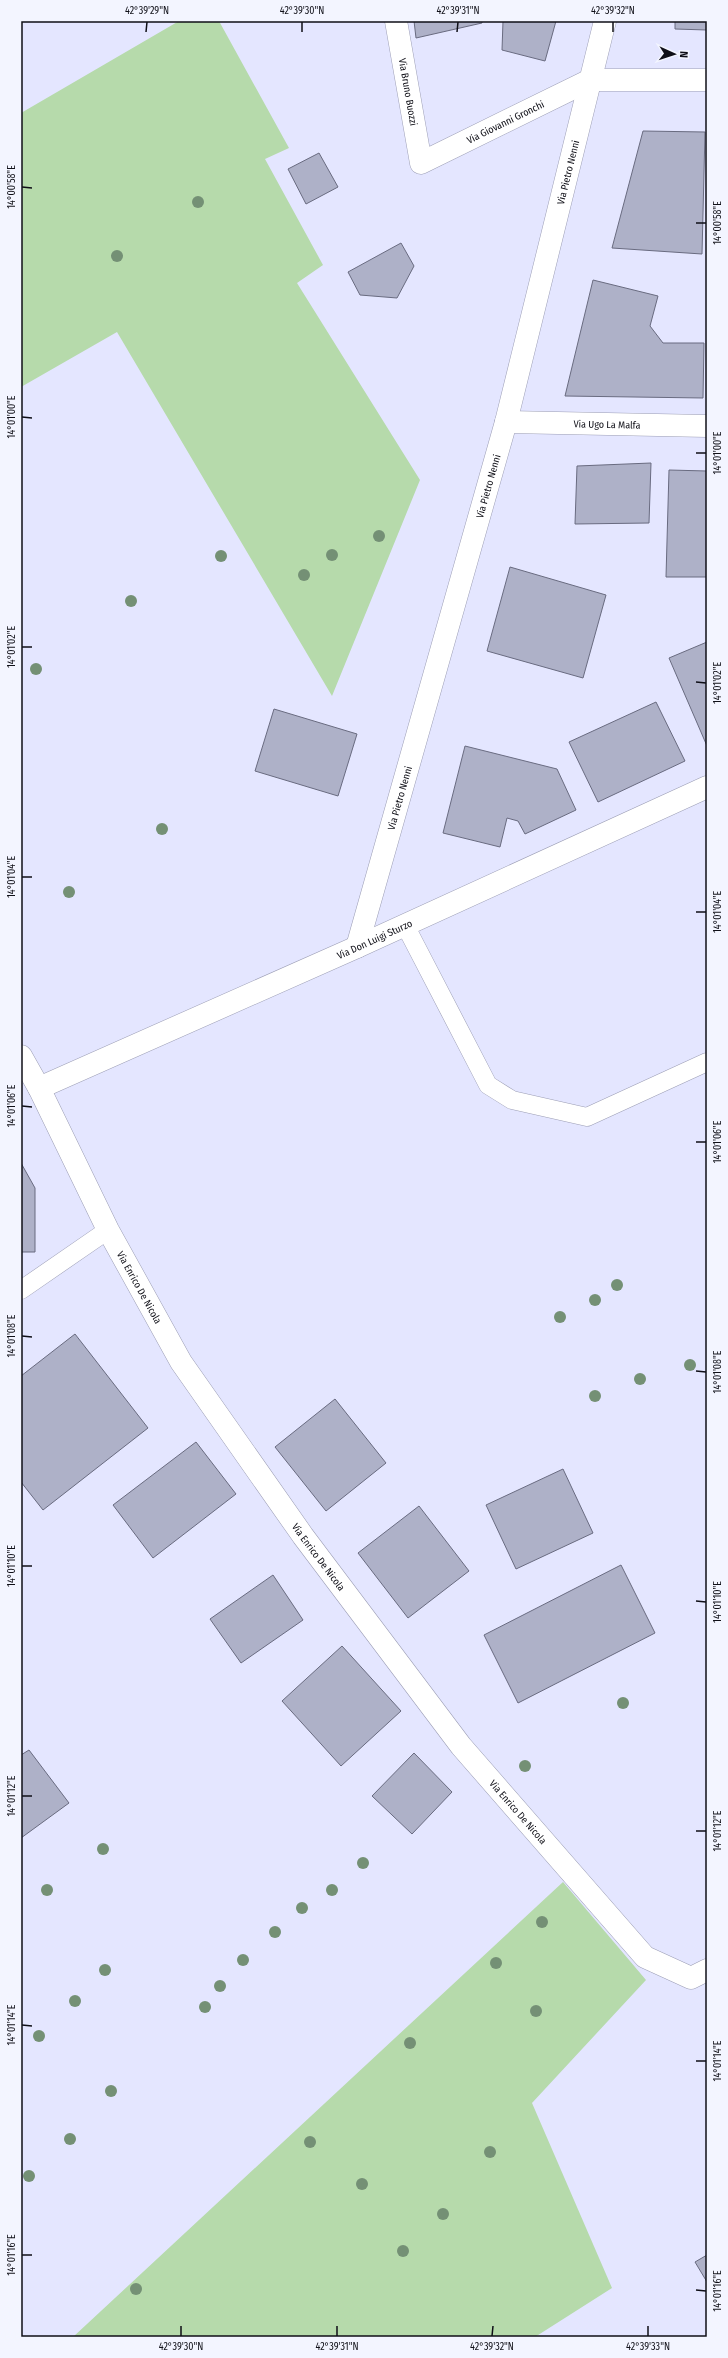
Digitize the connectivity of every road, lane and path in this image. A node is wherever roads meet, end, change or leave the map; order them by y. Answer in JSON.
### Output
{"nodes":[{"id":1,"x":396,"y":21,"type":"edge"},
{"id":2,"x":605,"y":21,"type":"edge"},
{"id":3,"x":590,"y":80,"type":"junction"},
{"id":4,"x":707,"y":80,"type":"edge"},
{"id":5,"x":421,"y":163,"type":"joint"},
{"id":6,"x":506,"y":422,"type":"junction"},
{"id":7,"x":707,"y":426,"type":"edge"},
{"id":8,"x":707,"y":787,"type":"edge"},
{"id":9,"x":405,"y":925,"type":"junction"},
{"id":10,"x":357,"y":947,"type":"junction"},
{"id":11,"x":21,"y":1056,"type":"edge"},
{"id":12,"x":707,"y":1062,"type":"edge"},
{"id":13,"x":39,"y":1088,"type":"junction"},
{"id":14,"x":108,"y":1230,"type":"junction"},
{"id":15,"x":21,"y":1290,"type":"edge"},
{"id":16,"x":707,"y":1970,"type":"edge"}],
"edges":[{"from":1,"to":5,"type":"street","name":"Via Bruno Buozzi"},
{"from":2,"to":3,"type":"street","name":"Via Pietro Nenni"},
{"from":3,"to":4,"type":"street"},
{"from":3,"to":5,"type":"street","name":"Via Giovanni Gronchi"},
{"from":3,"to":6,"type":"street","name":"Via Pietro Nenni"},
{"from":6,"to":7,"type":"street","name":"Via Ugo La Malfa"},
{"from":6,"to":10,"type":"street","name":"Via Pietro Nenni"},
{"from":8,"to":9,"type":"street","name":"Via Don Luigi Sturzo"},
{"from":9,"to":10,"type":"street","name":"Via Don Luigi Sturzo"},
{"from":9,"to":12,"type":"lane"},
{"from":10,"to":13,"type":"street","name":"Via Don Luigi Sturzo"},
{"from":11,"to":13,"type":"street","name":"Via Enrico De Nicola"},
{"from":13,"to":14,"type":"street","name":"Via Enrico De Nicola"},
{"from":14,"to":15,"type":"lane"},
{"from":14,"to":16,"type":"street","name":"Via Enrico De Nicola"}]}
